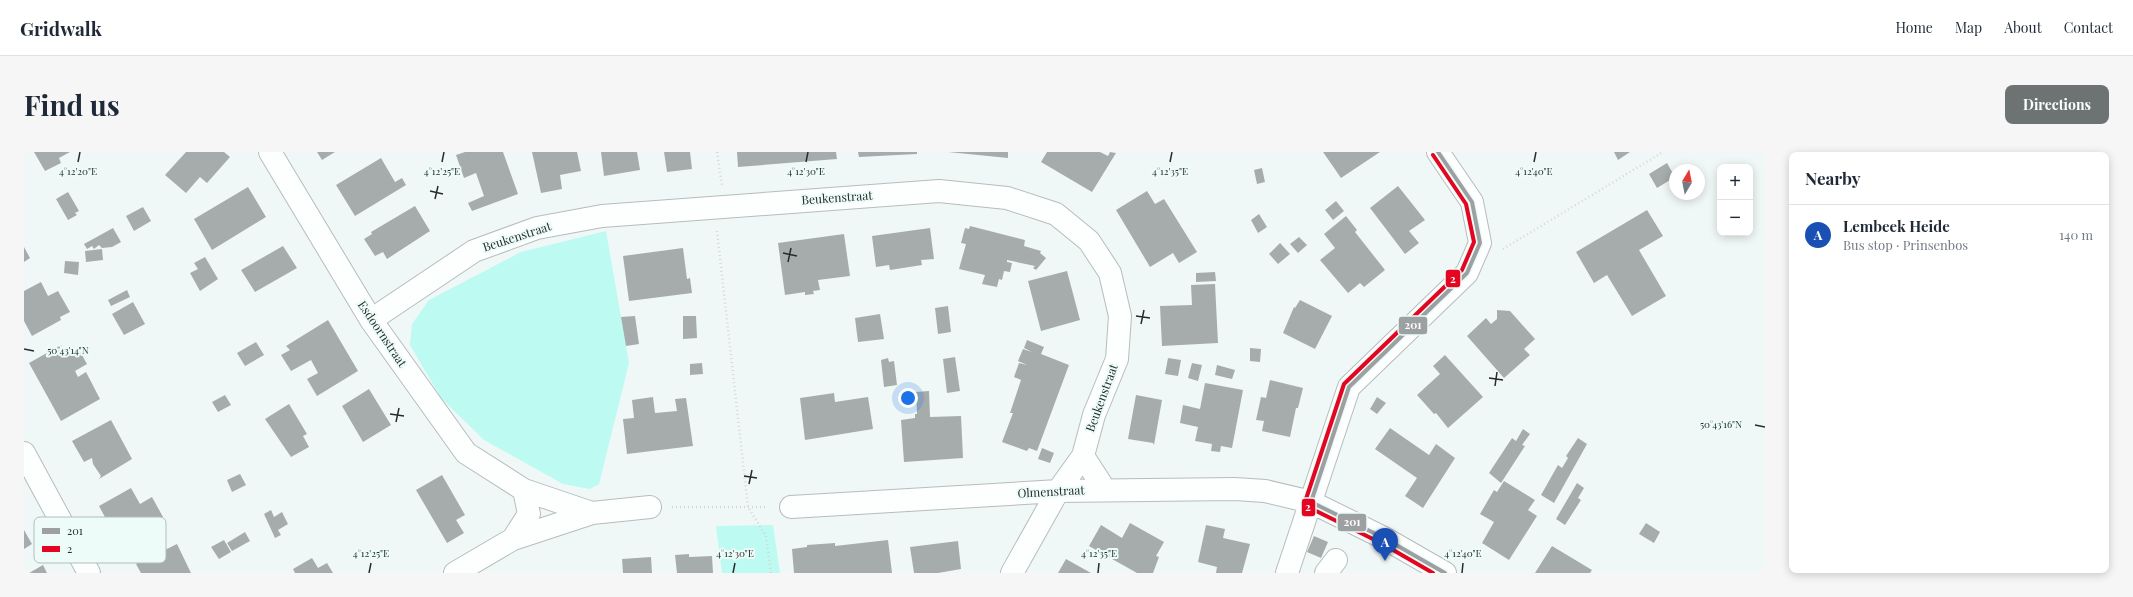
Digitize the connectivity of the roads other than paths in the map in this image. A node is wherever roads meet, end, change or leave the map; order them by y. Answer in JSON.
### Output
{"nodes":[{"id":1,"x":270,"y":152,"type":"edge"},
{"id":2,"x":1438,"y":152,"type":"edge"},
{"id":3,"x":371,"y":320,"type":"junction"},
{"id":4,"x":24,"y":453,"type":"edge"},
{"id":5,"x":1083,"y":456,"type":"junction"},
{"id":6,"x":524,"y":490,"type":"junction"},
{"id":7,"x":1105,"y":490,"type":"junction"},
{"id":8,"x":1058,"y":491,"type":"junction"},
{"id":9,"x":1311,"y":502,"type":"junction"},
{"id":10,"x":650,"y":507,"type":"road end"},
{"id":11,"x":791,"y":507,"type":"road end"},
{"id":12,"x":592,"y":513,"type":"junction"},
{"id":13,"x":59,"y":517,"type":"edge"},
{"id":14,"x":513,"y":539,"type":"junction"},
{"id":15,"x":84,"y":563,"type":"edge"},
{"id":16,"x":89,"y":573,"type":"edge"},
{"id":17,"x":455,"y":573,"type":"edge"},
{"id":18,"x":1012,"y":573,"type":"edge"},
{"id":19,"x":1287,"y":573,"type":"edge"},
{"id":20,"x":1445,"y":573,"type":"edge"}],
"edges":[{"from":1,"to":3,"type":"street","name":"Esdoornstraat"},
{"from":2,"to":9,"type":"street"},
{"from":3,"to":5,"type":"street","name":"Beukenstraat"},
{"from":3,"to":6,"type":"street","name":"Esdoornstraat"},
{"from":4,"to":13,"type":"street"},
{"from":5,"to":7,"type":"street"},
{"from":5,"to":8,"type":"street","name":"Beukenstraat"},
{"from":6,"to":12,"type":"street","name":"Esdoornstraat"},
{"from":6,"to":14,"type":"street","name":"Esdoornstraat"},
{"from":7,"to":8,"type":"street","name":"Olmenstraat"},
{"from":7,"to":9,"type":"street","name":"Olmenstraat"},
{"from":8,"to":11,"type":"street","name":"Olmenstraat"},
{"from":8,"to":18,"type":"street","name":"Beukenstraat"},
{"from":9,"to":19,"type":"street"},
{"from":9,"to":20,"type":"street","name":"Olmenstraat"},
{"from":10,"to":12,"type":"street","name":"Esdoornstraat"},
{"from":12,"to":14,"type":"street","name":"Esdoornstraat"},
{"from":14,"to":17,"type":"street","name":"Esdoornstraat"},
{"from":15,"to":16,"type":"street"}]}
